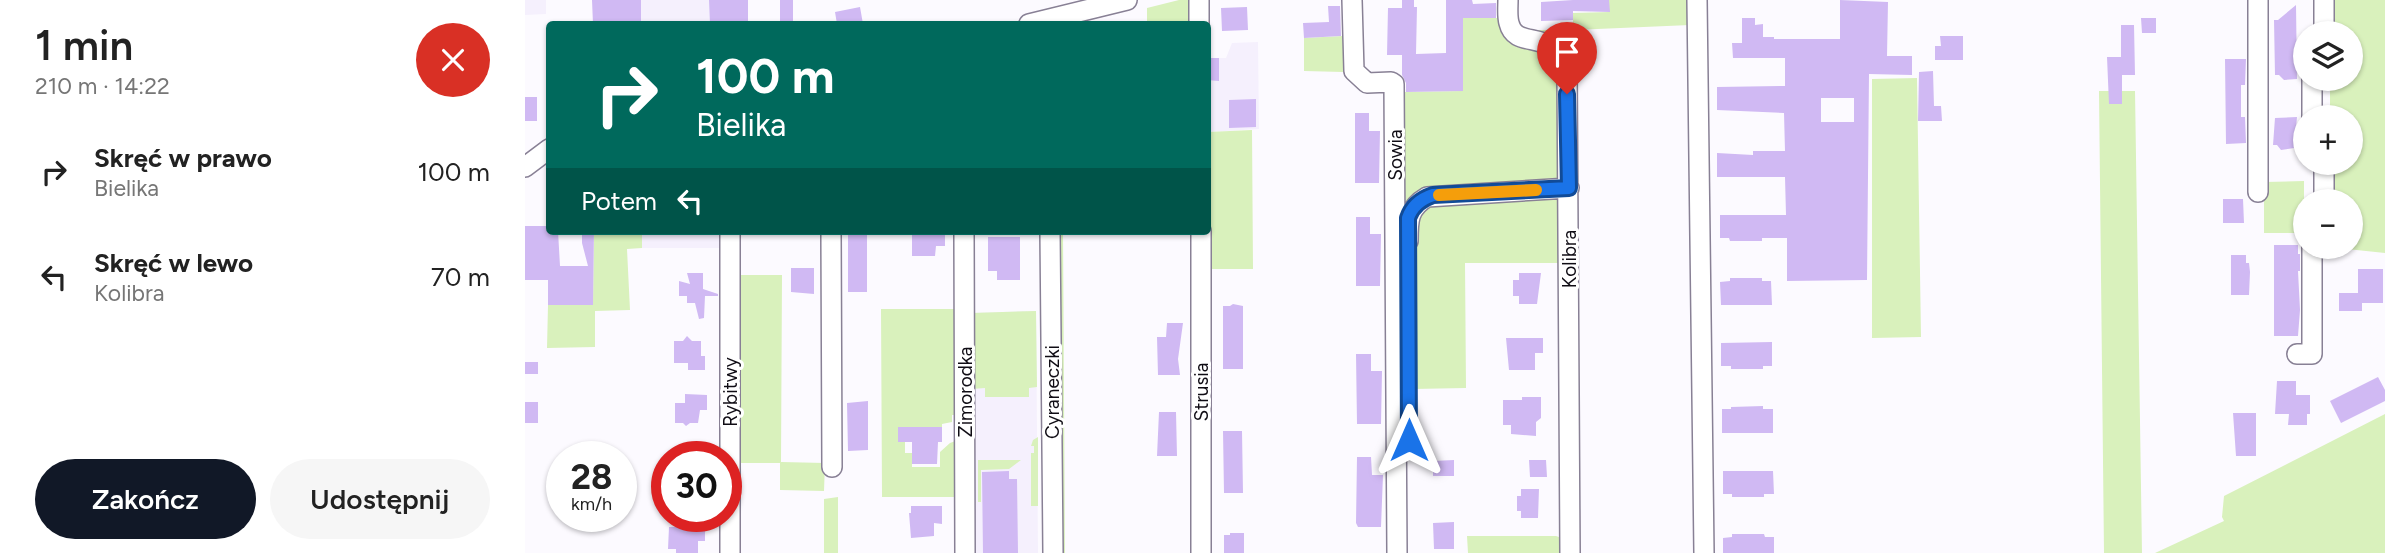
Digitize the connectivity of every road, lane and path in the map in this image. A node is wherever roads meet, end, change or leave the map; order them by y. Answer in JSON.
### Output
{"nodes":[{"id":1,"x":1127,"y":0,"type":"edge"},
{"id":2,"x":1199,"y":0,"type":"edge"},
{"id":3,"x":1352,"y":0,"type":"edge"},
{"id":4,"x":1508,"y":0,"type":"edge"},
{"id":5,"x":1697,"y":0,"type":"edge"},
{"id":6,"x":2257,"y":0,"type":"edge"},
{"id":7,"x":2312,"y":0,"type":"edge"},
{"id":8,"x":2324,"y":0,"type":"edge"},
{"id":9,"x":1049,"y":21,"type":"edge"},
{"id":10,"x":1199,"y":21,"type":"edge"},
{"id":11,"x":2312,"y":21,"type":"edge"},
{"id":12,"x":2324,"y":21,"type":"edge"},
{"id":13,"x":546,"y":151,"type":"edge"},
{"id":14,"x":525,"y":167,"type":"edge"},
{"id":15,"x":1569,"y":188,"type":"junction"},
{"id":16,"x":2259,"y":192,"type":"dead end"},
{"id":17,"x":730,"y":235,"type":"edge"},
{"id":18,"x":831,"y":235,"type":"edge"},
{"id":19,"x":964,"y":235,"type":"edge"},
{"id":20,"x":1050,"y":235,"type":"edge"},
{"id":21,"x":1201,"y":235,"type":"edge"},
{"id":22,"x":2312,"y":259,"type":"edge"},
{"id":23,"x":2324,"y":259,"type":"edge"},
{"id":24,"x":2323,"y":274,"type":"dead end"},
{"id":25,"x":2297,"y":354,"type":"dead end"},
{"id":26,"x":832,"y":467,"type":"dead end"},
{"id":27,"x":730,"y":553,"type":"edge"},
{"id":28,"x":965,"y":553,"type":"edge"},
{"id":29,"x":1053,"y":553,"type":"edge"},
{"id":30,"x":1201,"y":553,"type":"edge"},
{"id":31,"x":1397,"y":553,"type":"edge"},
{"id":32,"x":1410,"y":553,"type":"edge"},
{"id":33,"x":1570,"y":553,"type":"edge"},
{"id":34,"x":1704,"y":553,"type":"edge"}],
"edges":[{"from":1,"to":9,"type":"street"},
{"from":2,"to":10,"type":"street"},
{"from":3,"to":31,"type":"street","name":"Sowia"},
{"from":4,"to":15,"type":"street","name":"Kolibra"},
{"from":5,"to":34,"type":"street"},
{"from":6,"to":16,"type":"street"},
{"from":7,"to":11,"type":"street"},
{"from":8,"to":12,"type":"street"},
{"from":13,"to":14,"type":"street"},
{"from":15,"to":32,"type":"street"},
{"from":15,"to":33,"type":"street","name":"Kolibra"},
{"from":17,"to":27,"type":"street","name":"Rybitwy"},
{"from":18,"to":26,"type":"street"},
{"from":19,"to":28,"type":"street","name":"Zimorodka"},
{"from":20,"to":29,"type":"street","name":"Cyraneczki"},
{"from":21,"to":30,"type":"street","name":"Strusia"},
{"from":22,"to":25,"type":"street"},
{"from":23,"to":24,"type":"street"}]}
